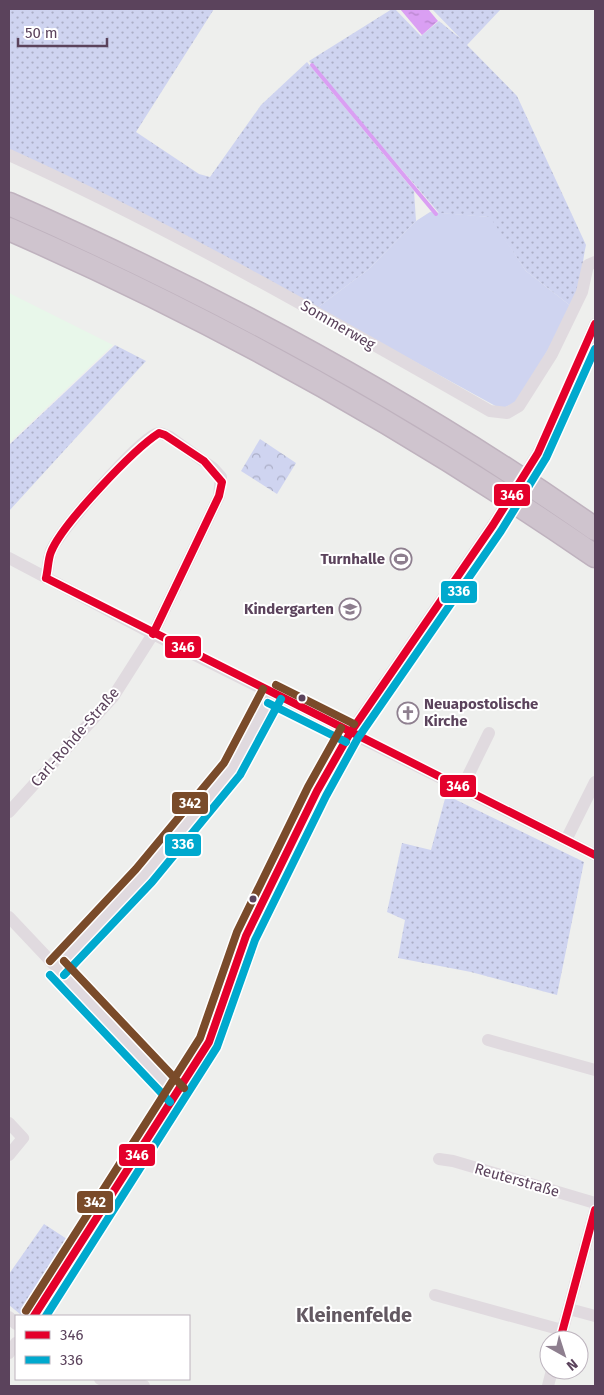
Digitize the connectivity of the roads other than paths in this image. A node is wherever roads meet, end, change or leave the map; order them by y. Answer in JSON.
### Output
{"nodes":[{"id":1,"x":9,"y":155,"type":"edge"},
{"id":2,"x":9,"y":204,"type":"edge"},
{"id":3,"x":9,"y":229,"type":"edge"},
{"id":4,"x":595,"y":262,"type":"edge"},
{"id":5,"x":595,"y":324,"type":"edge"},
{"id":6,"x":595,"y":529,"type":"edge"},
{"id":7,"x":595,"y":556,"type":"edge"},
{"id":8,"x":9,"y":558,"type":"edge"},
{"id":9,"x":46,"y":578,"type":"junction"},
{"id":10,"x":153,"y":634,"type":"junction"},
{"id":11,"x":272,"y":694,"type":"junction"},
{"id":12,"x":350,"y":732,"type":"junction"},
{"id":13,"x":489,"y":733,"type":"dead end"},
{"id":14,"x":595,"y":782,"type":"edge"},
{"id":15,"x":461,"y":790,"type":"junction"},
{"id":16,"x":9,"y":812,"type":"edge"},
{"id":17,"x":566,"y":840,"type":"junction"},
{"id":18,"x":595,"y":855,"type":"edge"},
{"id":19,"x":9,"y":917,"type":"edge"},
{"id":20,"x":58,"y":968,"type":"junction"},
{"id":21,"x":488,"y":1040,"type":"dead end"},
{"id":22,"x":595,"y":1070,"type":"edge"},
{"id":23,"x":177,"y":1095,"type":"junction"},
{"id":24,"x":9,"y":1123,"type":"edge"},
{"id":25,"x":9,"y":1155,"type":"edge"},
{"id":26,"x":439,"y":1159,"type":"dead end"},
{"id":27,"x":595,"y":1203,"type":"edge"},
{"id":28,"x":595,"y":1210,"type":"edge"},
{"id":29,"x":435,"y":1295,"type":"dead end"},
{"id":30,"x":569,"y":1309,"type":"junction"},
{"id":31,"x":35,"y":1315,"type":"edge"},
{"id":32,"x":595,"y":1316,"type":"edge"},
{"id":33,"x":545,"y":1330,"type":"edge"},
{"id":34,"x":563,"y":1330,"type":"edge"},
{"id":35,"x":106,"y":1380,"type":"edge"},
{"id":36,"x":144,"y":1386,"type":"edge"}],
"edges":[{"from":1,"to":4,"type":"street","name":"Sommerweg"},
{"from":2,"to":6,"type":"highway"},
{"from":3,"to":7,"type":"highway"},
{"from":5,"to":12,"type":"street","bridge":true},
{"from":8,"to":9,"type":"street"},
{"from":9,"to":10,"type":"street"},
{"from":9,"to":10,"type":"street","name":"Carl-Rohde-Straße"},
{"from":10,"to":11,"type":"street"},
{"from":10,"to":16,"type":"street","name":"Carl-Rohde-Straße"},
{"from":11,"to":12,"type":"street"},
{"from":11,"to":20,"type":"street"},
{"from":12,"to":15,"type":"street"},
{"from":12,"to":23,"type":"street"},
{"from":13,"to":15,"type":"street"},
{"from":14,"to":17,"type":"street"},
{"from":15,"to":17,"type":"street"},
{"from":17,"to":18,"type":"street"},
{"from":19,"to":20,"type":"street"},
{"from":20,"to":23,"type":"street"},
{"from":21,"to":22,"type":"street"},
{"from":23,"to":31,"type":"street"},
{"from":24,"to":25,"type":"street"},
{"from":26,"to":27,"type":"street","name":"Reuterstraße"},
{"from":28,"to":30,"type":"street"},
{"from":29,"to":33,"type":"street"},
{"from":30,"to":32,"type":"street"},
{"from":30,"to":34,"type":"street"},
{"from":35,"to":36,"type":"street"}]}
